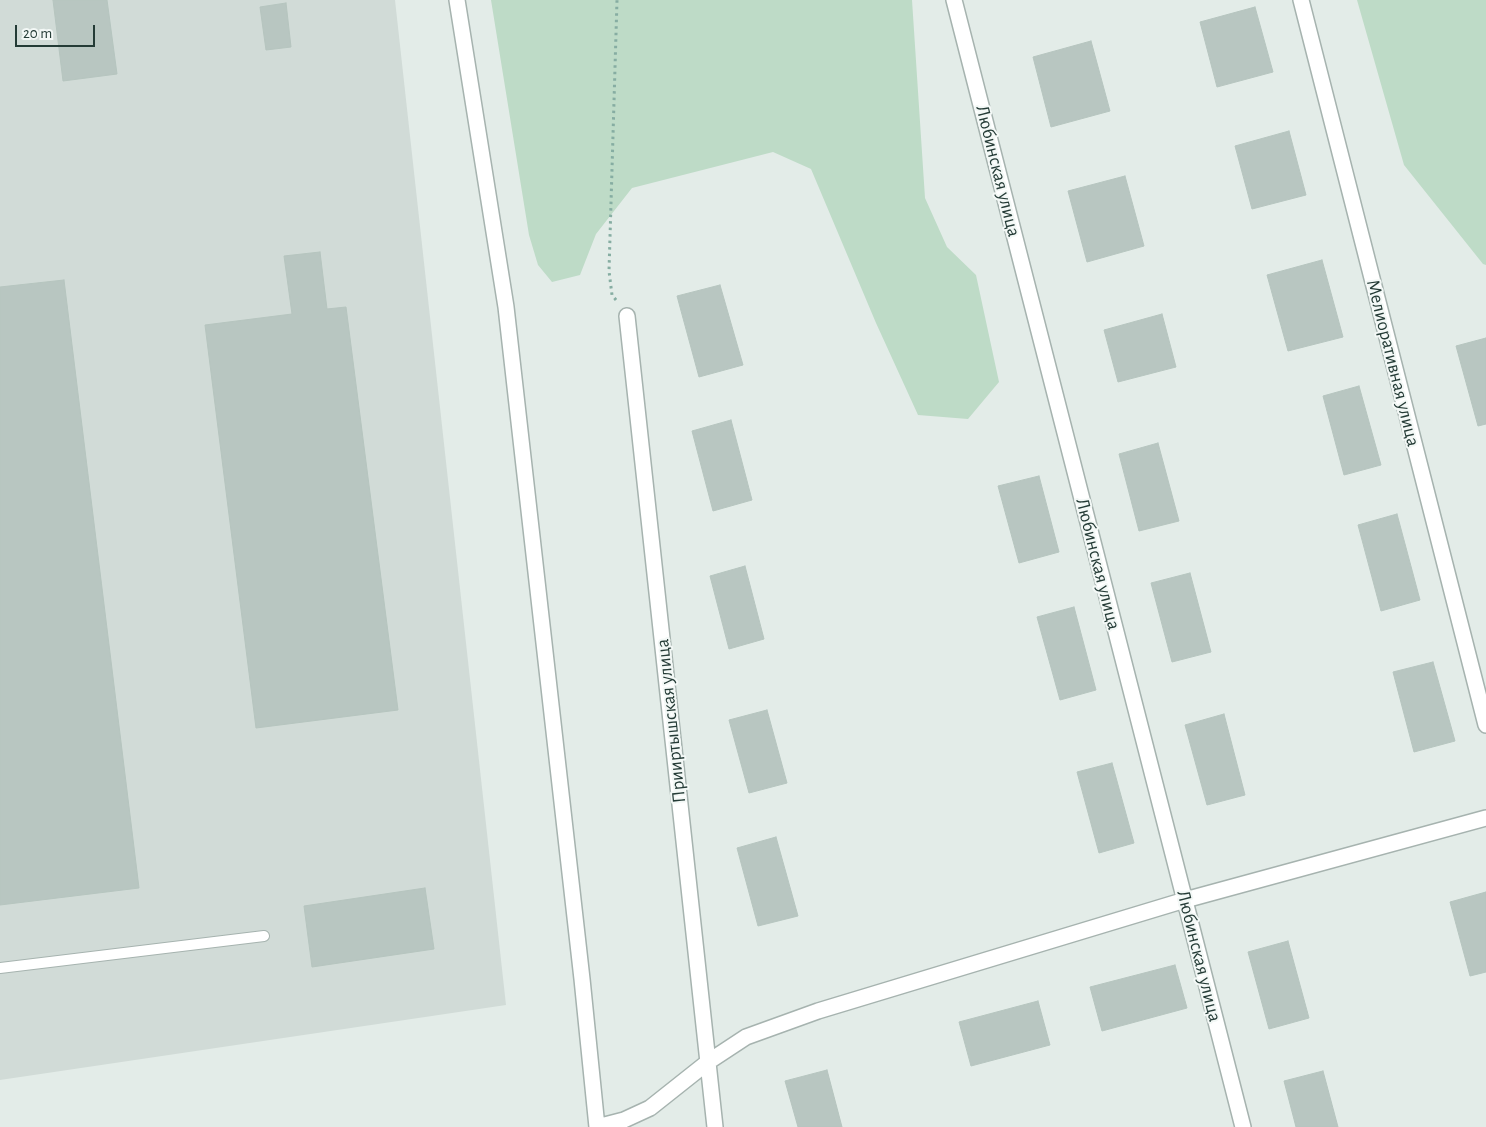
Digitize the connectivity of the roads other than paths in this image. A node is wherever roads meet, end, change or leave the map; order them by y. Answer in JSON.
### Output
{"nodes":[{"id":1,"x":457,"y":0,"type":"edge"},
{"id":2,"x":954,"y":0,"type":"edge"},
{"id":3,"x":1300,"y":0,"type":"edge"},
{"id":4,"x":627,"y":316,"type":"road end"},
{"id":5,"x":1486,"y":725,"type":"edge"},
{"id":6,"x":1486,"y":818,"type":"edge"},
{"id":7,"x":1184,"y":900,"type":"junction"},
{"id":8,"x":264,"y":936,"type":"dead end"},
{"id":9,"x":0,"y":968,"type":"edge"},
{"id":10,"x":708,"y":1062,"type":"junction"},
{"id":11,"x":597,"y":1127,"type":"edge"},
{"id":12,"x":716,"y":1127,"type":"edge"},
{"id":13,"x":1243,"y":1127,"type":"edge"}],
"edges":[{"from":1,"to":11,"type":"street"},
{"from":2,"to":7,"type":"street","name":"Любинская улица"},
{"from":3,"to":5,"type":"street","name":"Мелиоративная улица"},
{"from":4,"to":10,"type":"street","name":"Прииртышская улица"},
{"from":6,"to":7,"type":"street"},
{"from":7,"to":10,"type":"street"},
{"from":7,"to":13,"type":"street","name":"Любинская улица"},
{"from":8,"to":9,"type":"lane"},
{"from":10,"to":11,"type":"street"},
{"from":10,"to":12,"type":"street","name":"Прииртышская улица"}]}
